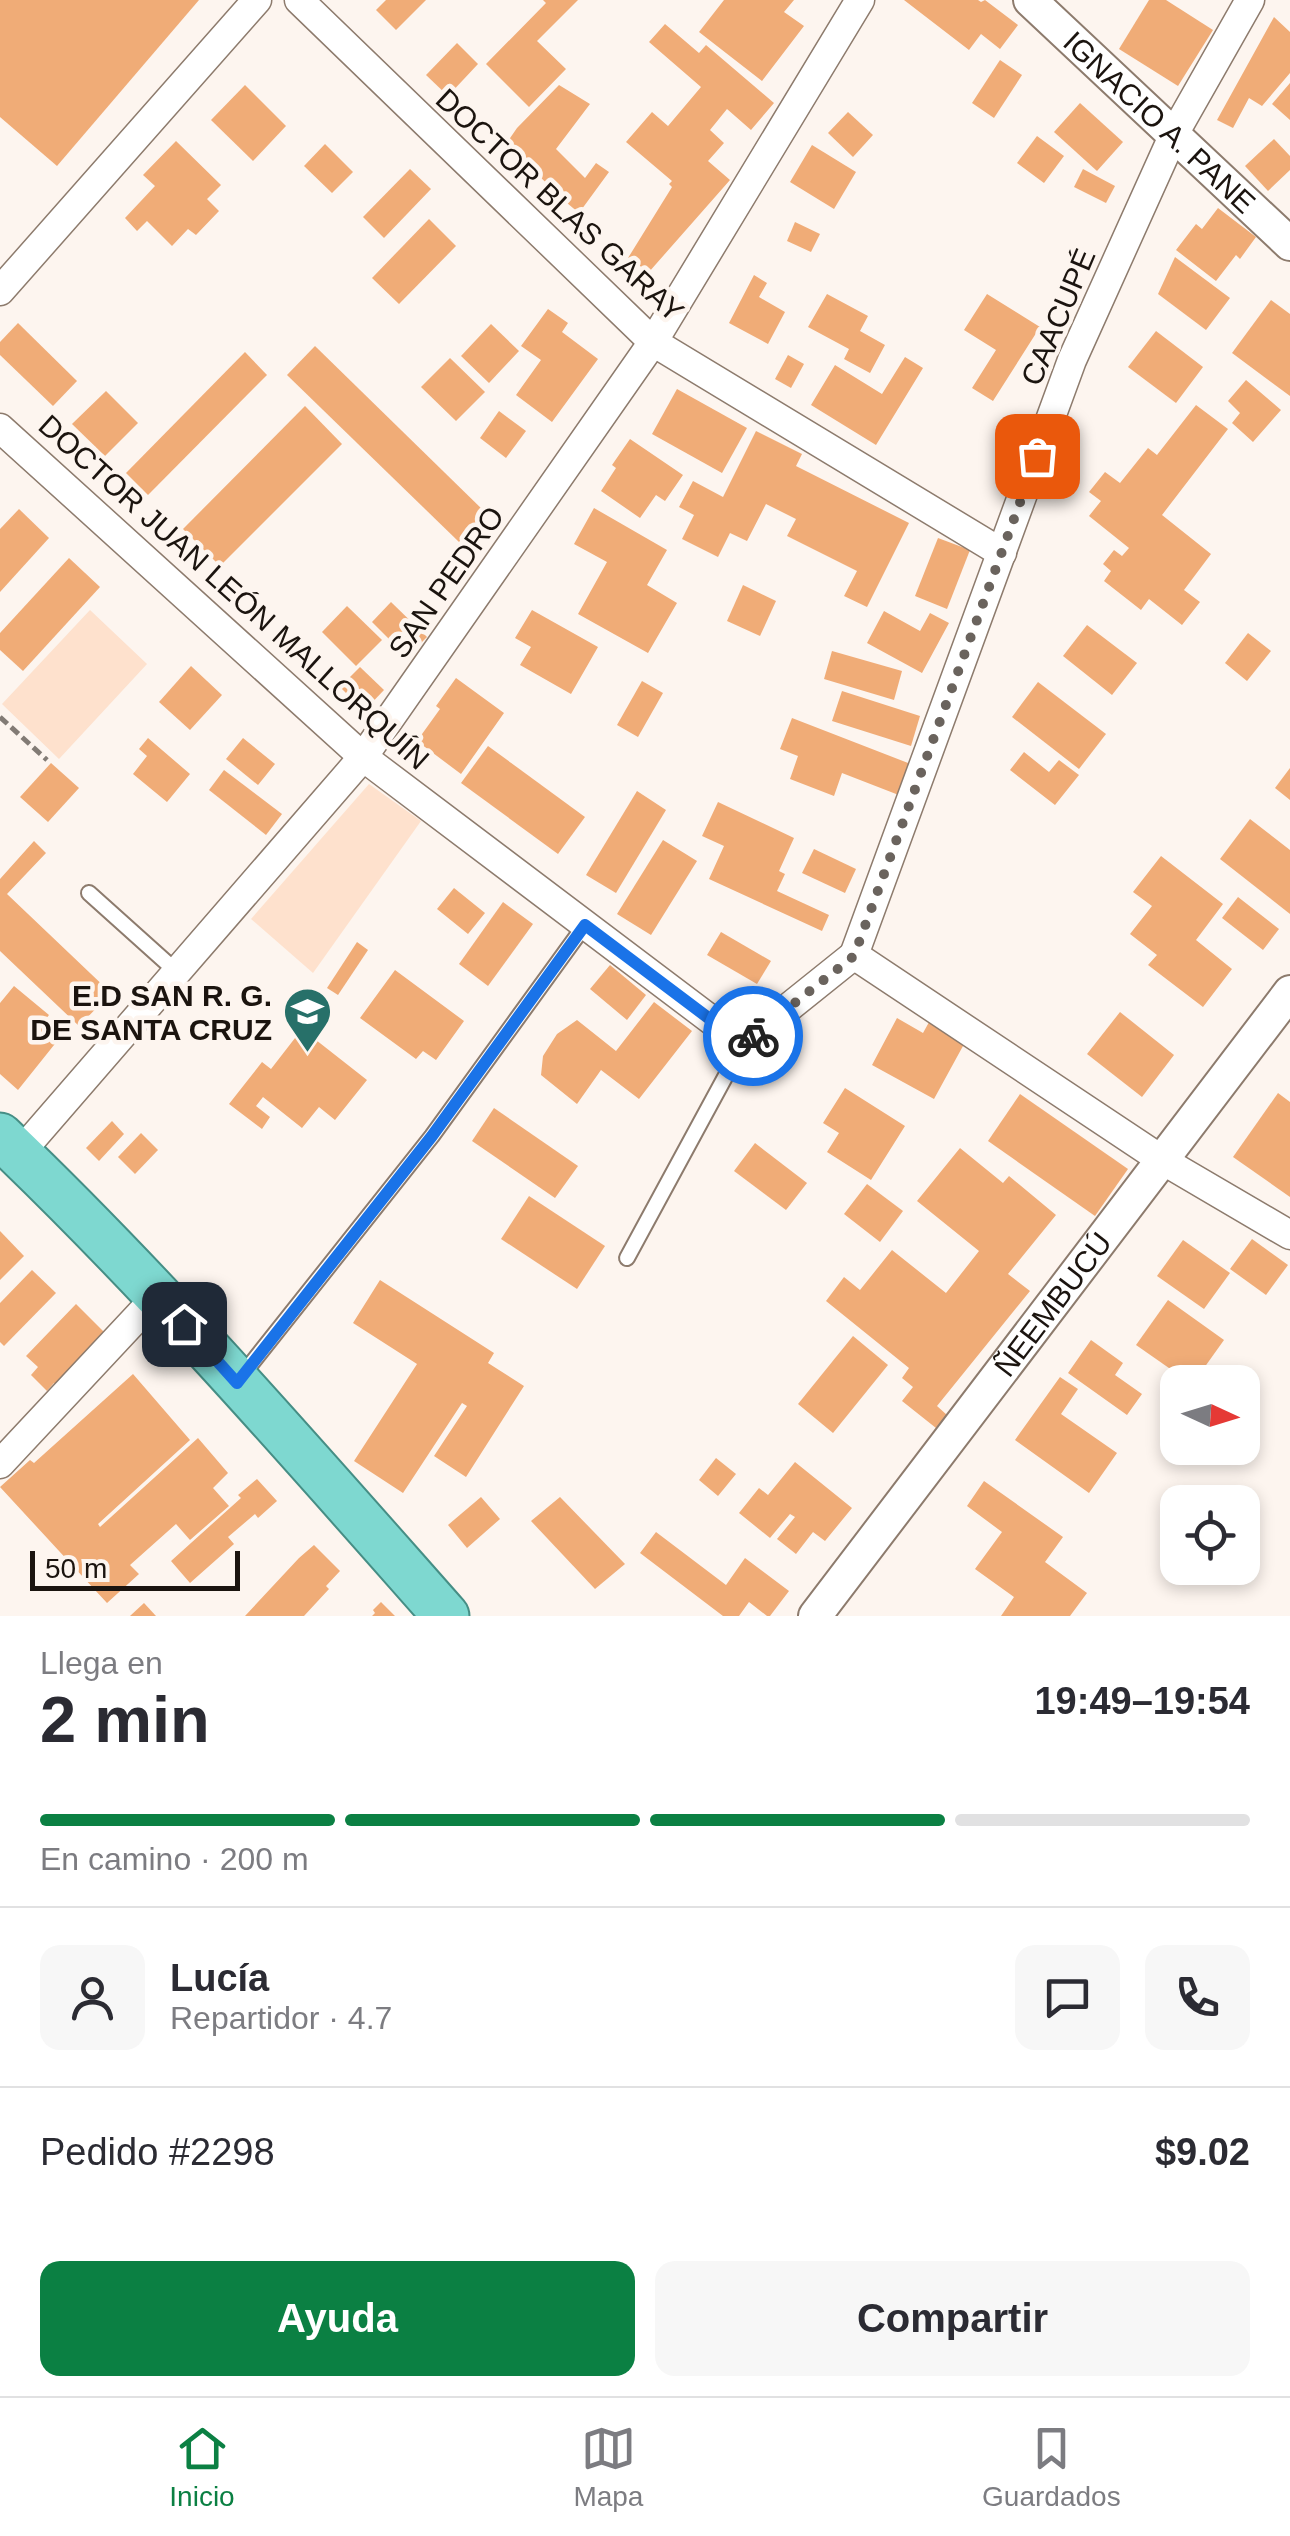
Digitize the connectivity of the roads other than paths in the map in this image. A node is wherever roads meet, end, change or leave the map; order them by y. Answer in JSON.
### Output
{"nodes":[{"id":1,"x":257,"y":0,"type":"edge"},
{"id":2,"x":299,"y":0,"type":"edge"},
{"id":3,"x":860,"y":0,"type":"edge"},
{"id":4,"x":1030,"y":0,"type":"edge"},
{"id":5,"x":1250,"y":0,"type":"edge"},
{"id":6,"x":1174,"y":134,"type":"junction"},
{"id":7,"x":1290,"y":244,"type":"edge"},
{"id":8,"x":0,"y":291,"type":"edge"},
{"id":9,"x":653,"y":342,"type":"junction"},
{"id":10,"x":0,"y":428,"type":"edge"},
{"id":11,"x":1002,"y":554,"type":"junction"},
{"id":12,"x":363,"y":757,"type":"junction"},
{"id":13,"x":89,"y":893,"type":"dead end"},
{"id":14,"x":585,"y":925,"type":"junction"},
{"id":15,"x":854,"y":956,"type":"junction"},
{"id":16,"x":177,"y":972,"type":"junction"},
{"id":17,"x":1290,"y":992,"type":"edge"},
{"id":18,"x":743,"y":1044,"type":"junction"},
{"id":19,"x":10,"y":1145,"type":"edge"},
{"id":20,"x":1162,"y":1160,"type":"junction"},
{"id":21,"x":1290,"y":1235,"type":"edge"},
{"id":22,"x":627,"y":1258,"type":"dead end"},
{"id":23,"x":158,"y":1295,"type":"junction"},
{"id":24,"x":237,"y":1383,"type":"junction"},
{"id":25,"x":0,"y":1464,"type":"edge"},
{"id":26,"x":446,"y":1616,"type":"edge"},
{"id":27,"x":815,"y":1616,"type":"edge"}],
"edges":[{"from":1,"to":8,"type":"street"},
{"from":2,"to":9,"type":"street","name":"DOCTOR BLAS GARAY"},
{"from":3,"to":9,"type":"street","name":"SAN PEDRO"},
{"from":4,"to":6,"type":"street","name":"IGNACIO A. PANE"},
{"from":5,"to":6,"type":"street","name":"CAACUPÉ"},
{"from":6,"to":7,"type":"street","name":"IGNACIO A. PANE"},
{"from":6,"to":11,"type":"street","name":"CAACUPÉ"},
{"from":9,"to":11,"type":"street","name":"DOCTOR BLAS GARAY"},
{"from":9,"to":12,"type":"street","name":"SAN PEDRO"},
{"from":10,"to":12,"type":"street","name":"DOCTOR JUAN LEÓN MALLORQUÍN"},
{"from":11,"to":15,"type":"street","name":"CAACUPÉ"},
{"from":12,"to":14,"type":"street","name":"DOCTOR JUAN LEÓN MALLORQUÍN"},
{"from":12,"to":16,"type":"street","name":"SAN PEDRO"},
{"from":13,"to":16,"type":"lane"},
{"from":14,"to":18,"type":"street","name":"DOCTOR JUAN LEÓN MALLORQUÍN"},
{"from":14,"to":24,"type":"lane"},
{"from":15,"to":18,"type":"street"},
{"from":15,"to":20,"type":"street"},
{"from":16,"to":19,"type":"street","name":"SAN PEDRO"},
{"from":17,"to":20,"type":"street","name":"ÑEEMBUCÚ"},
{"from":18,"to":22,"type":"lane"},
{"from":19,"to":23,"type":"highway"},
{"from":20,"to":21,"type":"street"},
{"from":20,"to":27,"type":"street","name":"ÑEEMBUCÚ"},
{"from":23,"to":24,"type":"highway"},
{"from":23,"to":25,"type":"street"},
{"from":24,"to":26,"type":"highway"}]}
